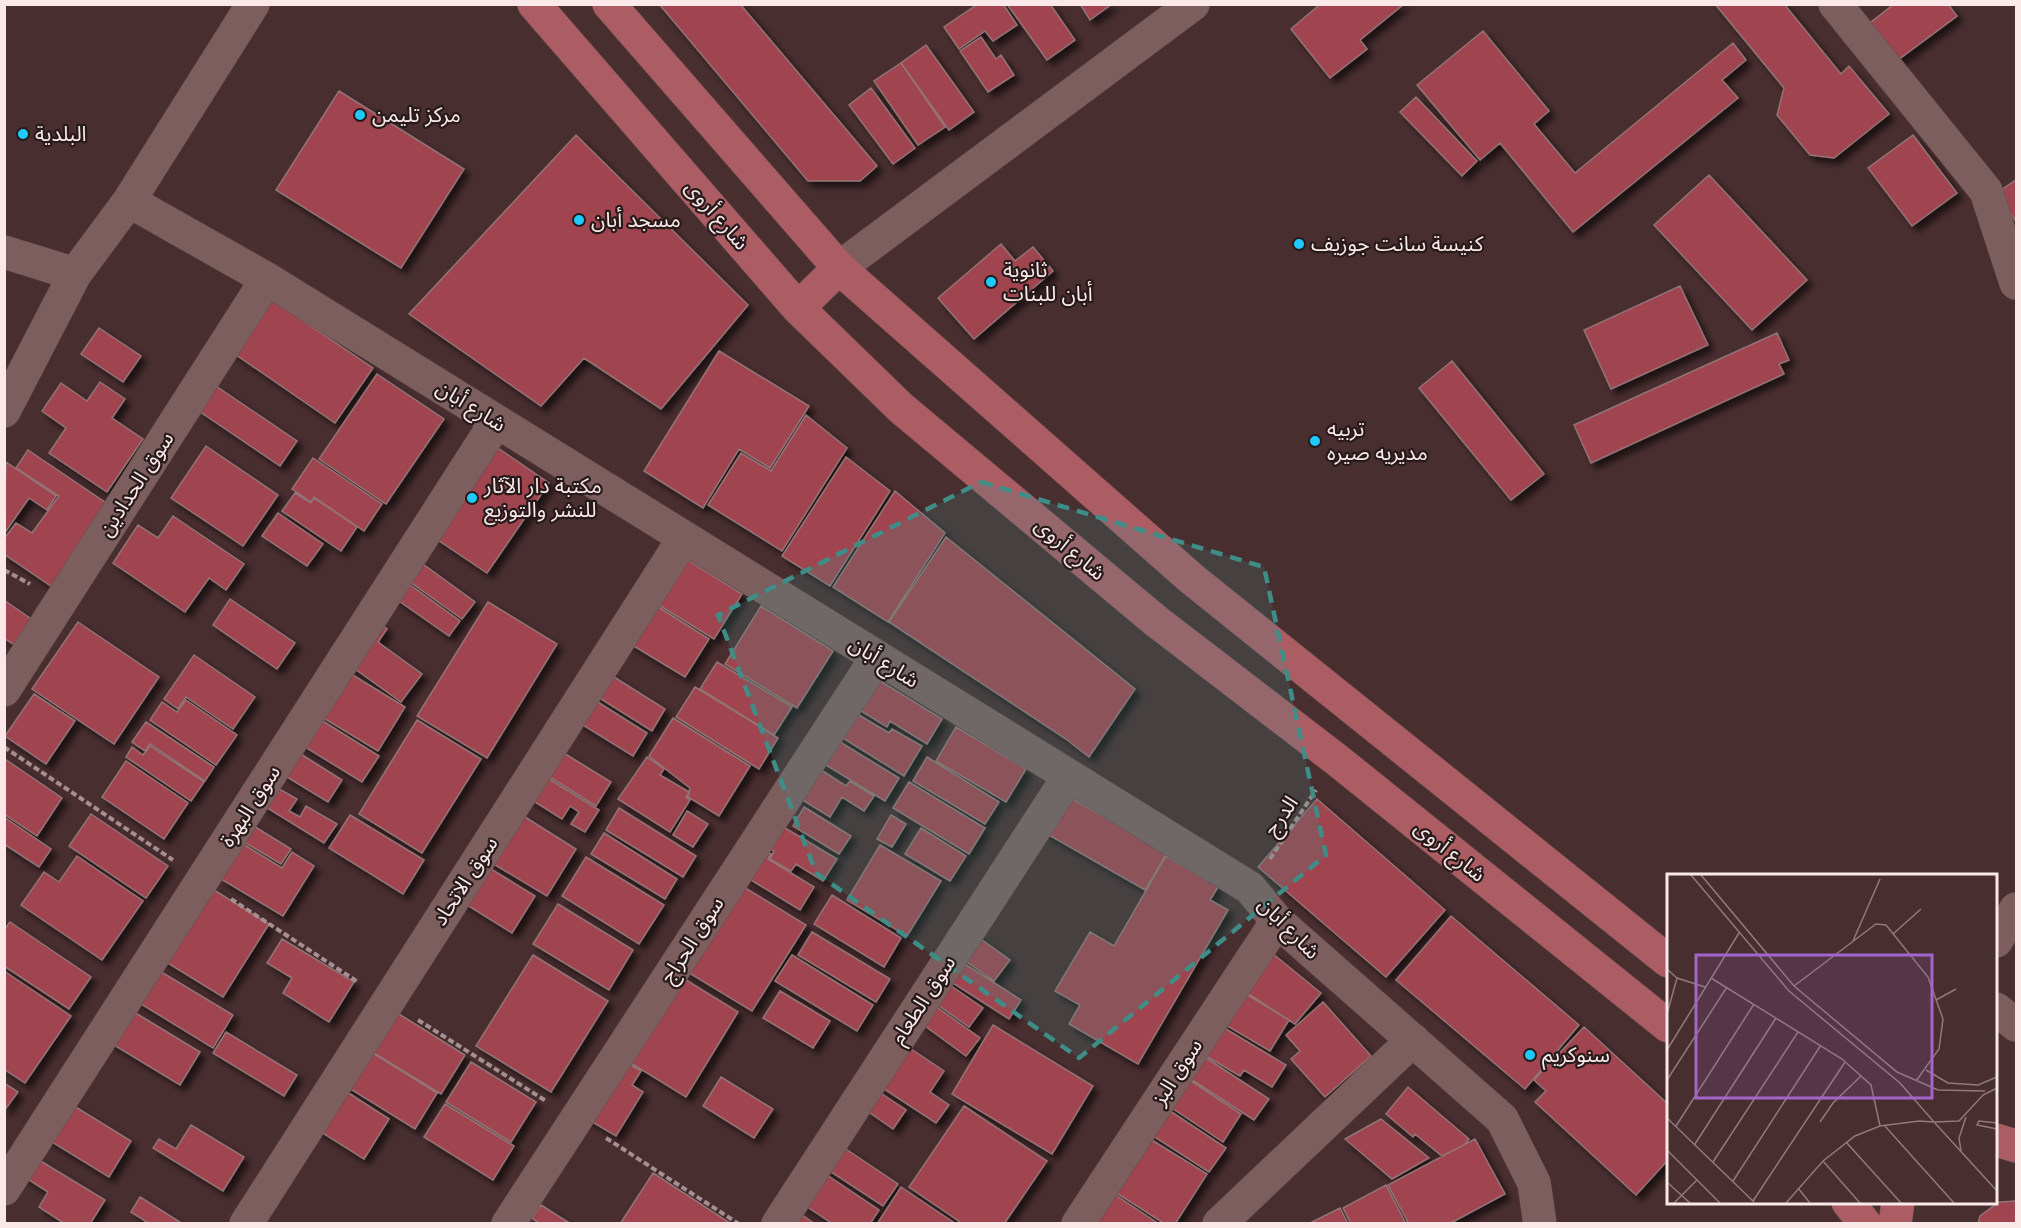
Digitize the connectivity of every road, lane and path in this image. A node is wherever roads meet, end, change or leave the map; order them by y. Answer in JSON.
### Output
{"nodes":[{"id":1,"x":253,"y":4,"type":"edge"},
{"id":2,"x":534,"y":4,"type":"edge"},
{"id":3,"x":609,"y":4,"type":"edge"},
{"id":4,"x":1193,"y":4,"type":"edge"},
{"id":5,"x":1835,"y":4,"type":"edge"},
{"id":6,"x":129,"y":201,"type":"junction"},
{"id":7,"x":4,"y":252,"type":"edge"},
{"id":8,"x":839,"y":268,"type":"junction"},
{"id":9,"x":75,"y":274,"type":"junction"},
{"id":10,"x":267,"y":279,"type":"junction"},
{"id":11,"x":2016,"y":284,"type":"edge"},
{"id":12,"x":798,"y":308,"type":"junction"},
{"id":13,"x":4,"y":411,"type":"edge"},
{"id":14,"x":496,"y":422,"type":"junction"},
{"id":15,"x":684,"y":538,"type":"junction"},
{"id":16,"x":877,"y":657,"type":"junction"},
{"id":17,"x":4,"y":690,"type":"edge"},
{"id":18,"x":1337,"y":760,"type":"junction"},
{"id":19,"x":1069,"y":776,"type":"junction"},
{"id":20,"x":1250,"y":888,"type":"junction"},
{"id":21,"x":2016,"y":909,"type":"edge"},
{"id":22,"x":1276,"y":921,"type":"junction"},
{"id":23,"x":1997,"y":938,"type":"edge"},
{"id":24,"x":1667,"y":960,"type":"edge"},
{"id":25,"x":1997,"y":1011,"type":"edge"},
{"id":26,"x":1667,"y":1025,"type":"edge"},
{"id":27,"x":2016,"y":1025,"type":"edge"},
{"id":28,"x":1413,"y":1040,"type":"junction"},
{"id":29,"x":1997,"y":1141,"type":"edge"},
{"id":30,"x":2016,"y":1146,"type":"edge"},
{"id":31,"x":4,"y":1189,"type":"edge"},
{"id":32,"x":1849,"y":1204,"type":"edge"},
{"id":33,"x":1898,"y":1204,"type":"edge"},
{"id":34,"x":246,"y":1224,"type":"edge"},
{"id":35,"x":508,"y":1224,"type":"edge"},
{"id":36,"x":778,"y":1224,"type":"edge"},
{"id":37,"x":1078,"y":1224,"type":"edge"},
{"id":38,"x":1219,"y":1224,"type":"edge"},
{"id":39,"x":1540,"y":1224,"type":"edge"},
{"id":40,"x":1865,"y":1224,"type":"edge"},
{"id":41,"x":1895,"y":1224,"type":"edge"}],
"edges":[{"from":1,"to":6,"type":"street"},
{"from":2,"to":12,"type":"main road","name":"شارع أروى"},
{"from":3,"to":8,"type":"main road"},
{"from":4,"to":8,"type":"street"},
{"from":5,"to":11,"type":"street"},
{"from":6,"to":9,"type":"street"},
{"from":6,"to":10,"type":"street","name":"شارع أبان"},
{"from":7,"to":9,"type":"street"},
{"from":8,"to":12,"type":"main road"},
{"from":8,"to":24,"type":"main road"},
{"from":9,"to":13,"type":"street"},
{"from":10,"to":14,"type":"street","name":"شارع أبان"},
{"from":10,"to":17,"type":"street","name":"سوق الحدادين"},
{"from":12,"to":18,"type":"main road","name":"شارع أروى"},
{"from":14,"to":15,"type":"street","name":"شارع أبان"},
{"from":14,"to":31,"type":"street","name":"سوق البهرة"},
{"from":15,"to":16,"type":"street","name":"شارع أبان"},
{"from":15,"to":34,"type":"street","name":"سوق الاتحاد"},
{"from":16,"to":19,"type":"street","name":"شارع أبان"},
{"from":16,"to":35,"type":"street","name":"سوق الحراج"},
{"from":18,"to":20,"type":"path","name":"الدرج"},
{"from":18,"to":26,"type":"main road","name":"شارع أروى"},
{"from":19,"to":20,"type":"street","name":"شارع أبان"},
{"from":19,"to":36,"type":"street","name":"سوق الطعام"},
{"from":20,"to":22,"type":"street","name":"شارع أبان"},
{"from":21,"to":23,"type":"street"},
{"from":22,"to":28,"type":"street","name":"شارع أبان"},
{"from":22,"to":37,"type":"street","name":"سوق البز"},
{"from":25,"to":27,"type":"street"},
{"from":28,"to":38,"type":"street"},
{"from":28,"to":39,"type":"street","name":"شارع أبان"},
{"from":29,"to":30,"type":"main road"},
{"from":32,"to":40,"type":"main road"},
{"from":33,"to":41,"type":"main road"}]}
